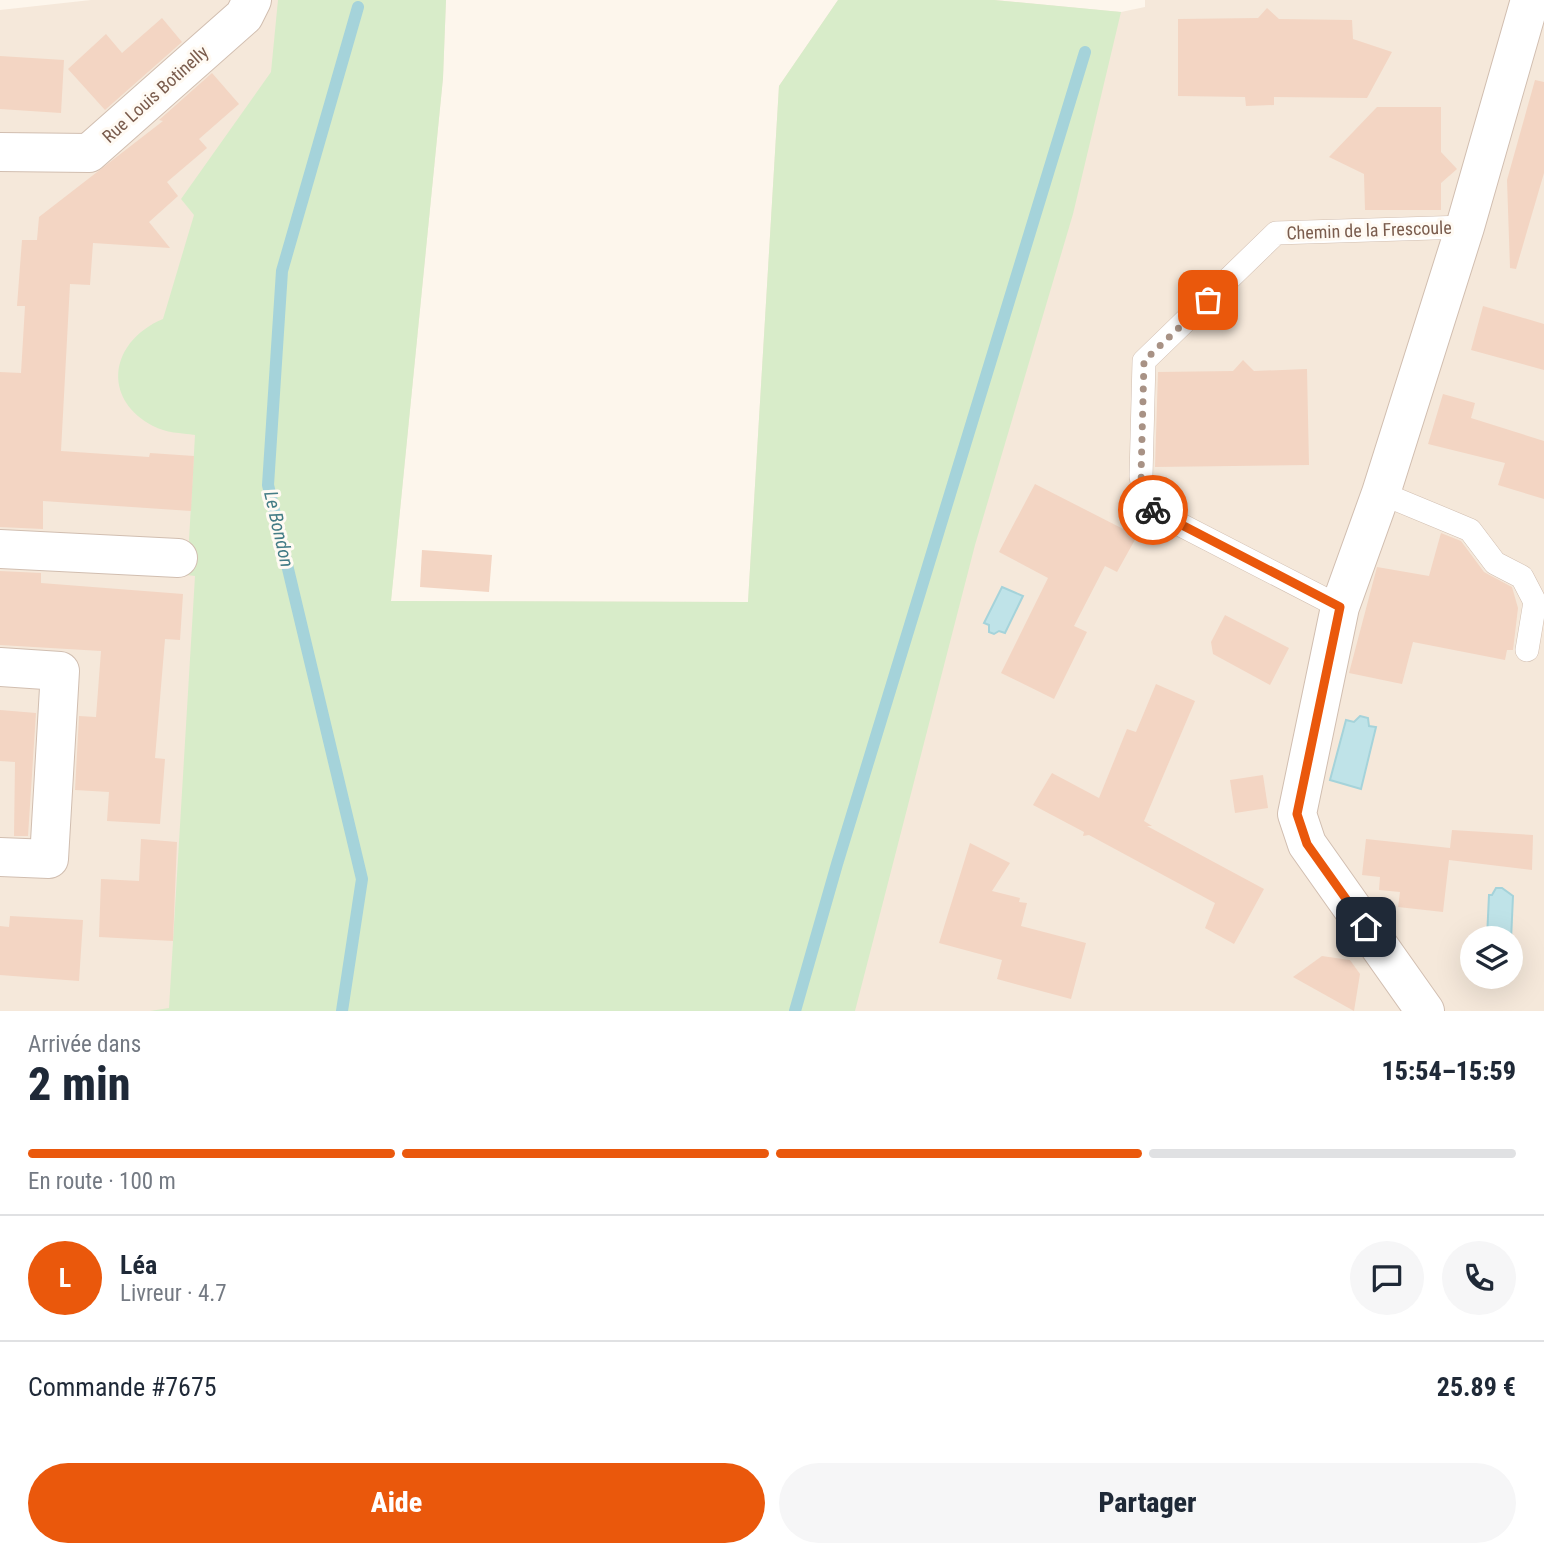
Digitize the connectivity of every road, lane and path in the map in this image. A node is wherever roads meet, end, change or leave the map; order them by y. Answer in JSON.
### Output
{"nodes":[{"id":1,"x":252,"y":0,"type":"edge"},
{"id":2,"x":1530,"y":0,"type":"edge"},
{"id":3,"x":0,"y":152,"type":"edge"},
{"id":4,"x":1465,"y":227,"type":"junction"},
{"id":5,"x":1381,"y":493,"type":"junction"},
{"id":6,"x":0,"y":549,"type":"edge"},
{"id":7,"x":178,"y":558,"type":"dead end"},
{"id":8,"x":1340,"y":607,"type":"junction"},
{"id":9,"x":1527,"y":650,"type":"dead end"},
{"id":10,"x":0,"y":667,"type":"edge"},
{"id":11,"x":0,"y":857,"type":"edge"},
{"id":12,"x":1425,"y":1011,"type":"edge"}],
"edges":[{"from":1,"to":3,"type":"street","name":"Rue Louis Botinelly"},
{"from":2,"to":4,"type":"street","name":"Chemin de la Frescoule"},
{"from":4,"to":5,"type":"street","name":"Chemin de la Frescoule"},
{"from":4,"to":8,"type":"lane","name":"Chemin de la Frescoule"},
{"from":5,"to":8,"type":"street","name":"Chemin de la Frescoule"},
{"from":5,"to":9,"type":"lane"},
{"from":6,"to":7,"type":"street"},
{"from":8,"to":12,"type":"street","name":"Chemin de la Frescoule"},
{"from":10,"to":11,"type":"street"}]}
